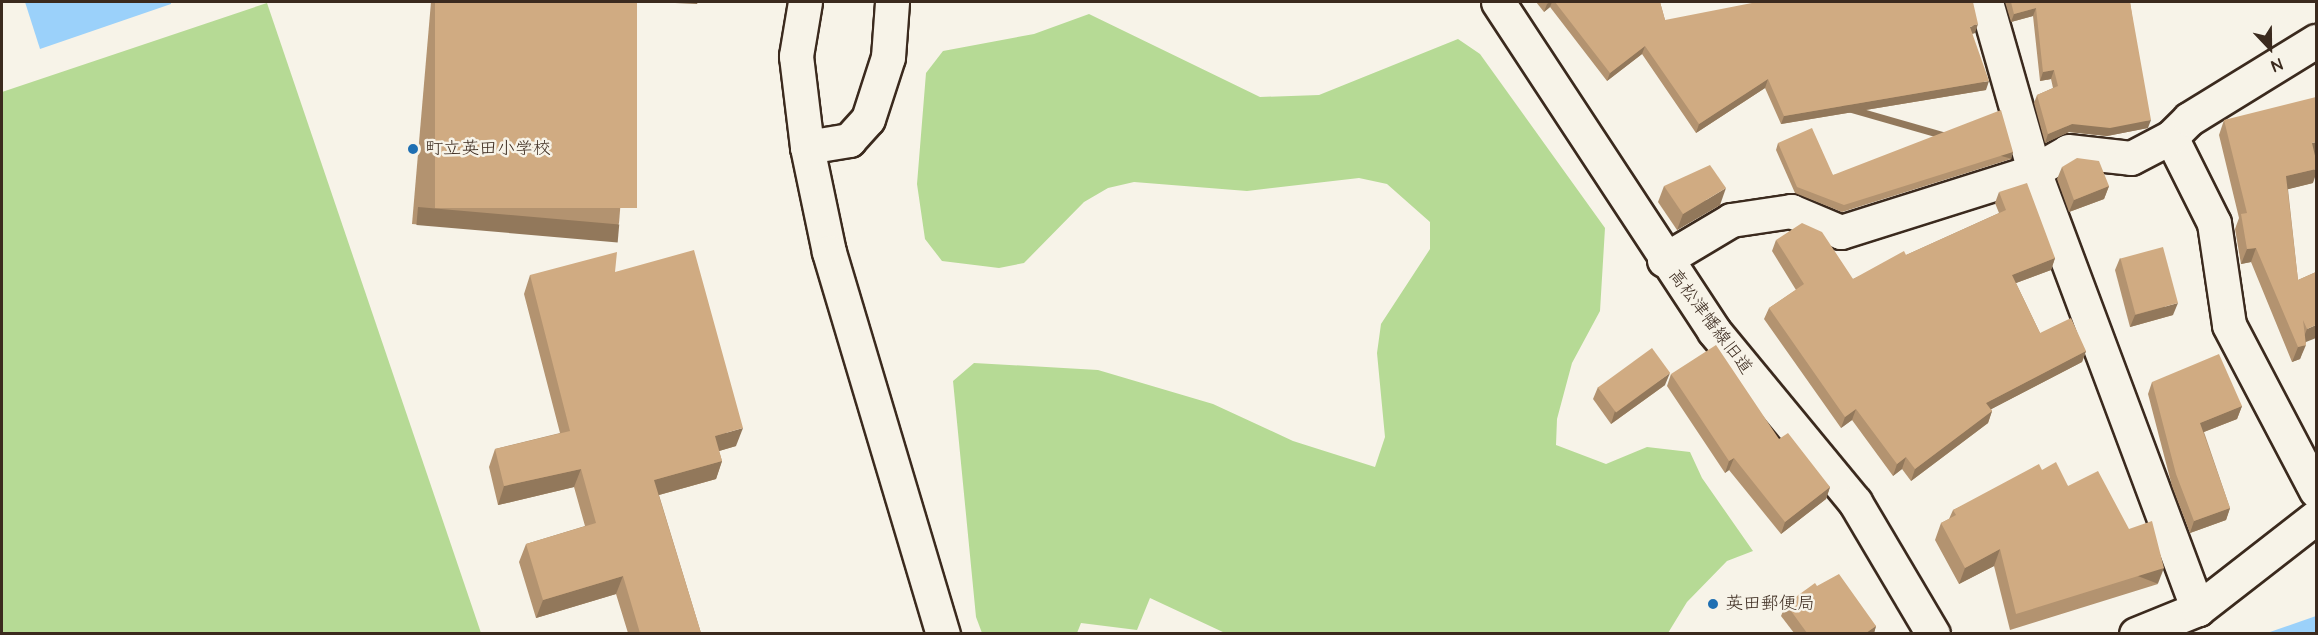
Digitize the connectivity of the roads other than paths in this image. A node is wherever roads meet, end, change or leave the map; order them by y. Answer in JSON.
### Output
{"nodes":[{"id":1,"x":805,"y":2,"type":"edge"},
{"id":2,"x":892,"y":2,"type":"edge"},
{"id":3,"x":1498,"y":2,"type":"edge"},
{"id":4,"x":1986,"y":2,"type":"edge"},
{"id":5,"x":2316,"y":41,"type":"edge"},
{"id":6,"x":2171,"y":137,"type":"junction"},
{"id":7,"x":807,"y":147,"type":"junction"},
{"id":8,"x":2034,"y":171,"type":"junction"},
{"id":9,"x":1664,"y":260,"type":"junction"},
{"id":10,"x":2316,"y":491,"type":"edge"},
{"id":11,"x":2316,"y":517,"type":"edge"},
{"id":12,"x":2198,"y":609,"type":"junction"},
{"id":13,"x":943,"y":633,"type":"edge"},
{"id":14,"x":1933,"y":633,"type":"edge"},
{"id":15,"x":2136,"y":633,"type":"edge"}],
"edges":[{"from":1,"to":7,"type":"street"},
{"from":2,"to":7,"type":"street"},
{"from":3,"to":9,"type":"street","name":"高松津幡線旧道"},
{"from":4,"to":8,"type":"street"},
{"from":5,"to":6,"type":"street"},
{"from":6,"to":8,"type":"street"},
{"from":6,"to":10,"type":"street"},
{"from":7,"to":13,"type":"street"},
{"from":8,"to":9,"type":"street"},
{"from":8,"to":12,"type":"street"},
{"from":9,"to":14,"type":"street","name":"高松津幡線旧道"},
{"from":11,"to":12,"type":"street"},
{"from":12,"to":15,"type":"street"}]}
